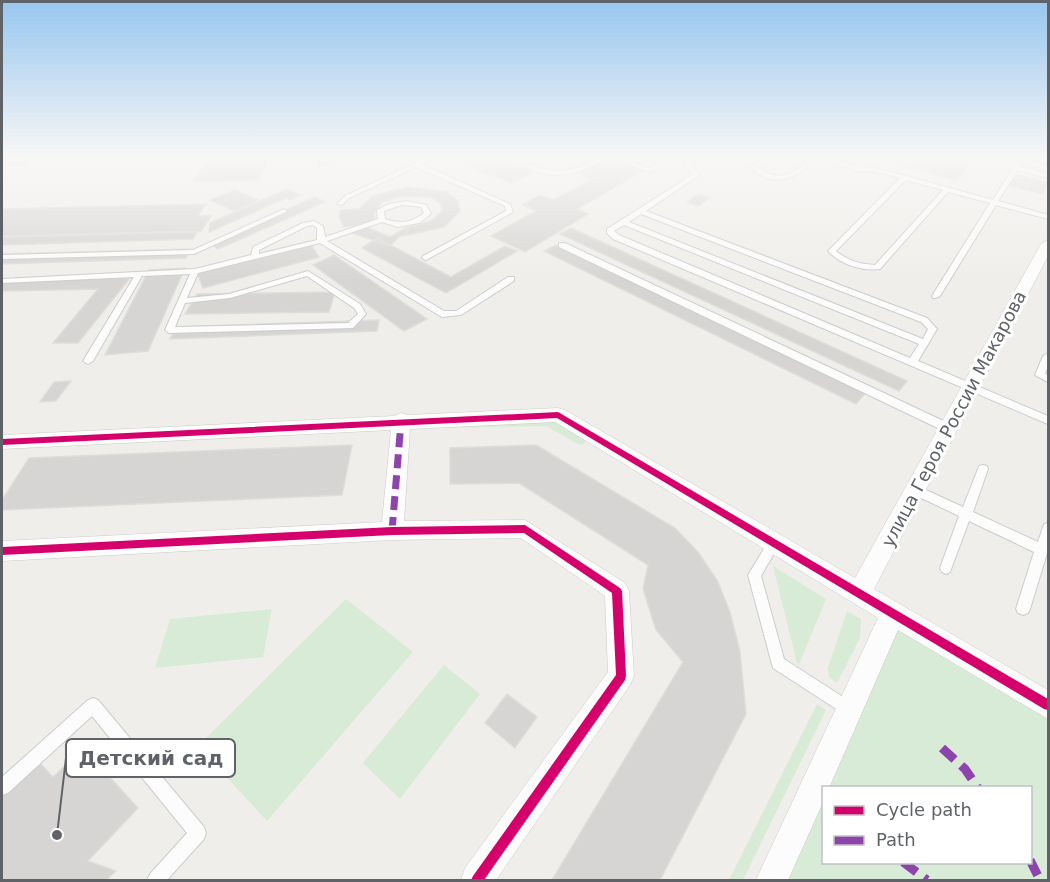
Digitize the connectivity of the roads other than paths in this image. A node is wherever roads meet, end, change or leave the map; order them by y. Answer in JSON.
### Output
{"nodes":[{"id":1,"x":344,"y":199,"type":"edge"},
{"id":2,"x":494,"y":199,"type":"edge"},
{"id":3,"x":659,"y":199,"type":"edge"},
{"id":4,"x":882,"y":199,"type":"edge"},
{"id":5,"x":938,"y":199,"type":"edge"},
{"id":6,"x":994,"y":199,"type":"junction"},
{"id":7,"x":340,"y":204,"type":"dead end"},
{"id":8,"x":1048,"y":210,"type":"edge"},
{"id":9,"x":641,"y":211,"type":"junction"},
{"id":10,"x":284,"y":212,"type":"dead end"},
{"id":11,"x":1048,"y":217,"type":"edge"},
{"id":12,"x":382,"y":220,"type":"junction"},
{"id":13,"x":624,"y":222,"type":"junction"},
{"id":14,"x":321,"y":241,"type":"junction"},
{"id":15,"x":1048,"y":244,"type":"edge"},
{"id":16,"x":562,"y":245,"type":"dead end"},
{"id":17,"x":2,"y":257,"type":"edge"},
{"id":18,"x":254,"y":257,"type":"junction"},
{"id":19,"x":426,"y":258,"type":"dead end"},
{"id":20,"x":195,"y":271,"type":"junction"},
{"id":21,"x":138,"y":276,"type":"junction"},
{"id":22,"x":511,"y":279,"type":"dead end"},
{"id":23,"x":2,"y":281,"type":"edge"},
{"id":24,"x":936,"y":296,"type":"dead end"},
{"id":25,"x":182,"y":301,"type":"junction"},
{"id":26,"x":925,"y":343,"type":"junction"},
{"id":27,"x":1048,"y":356,"type":"edge"},
{"id":28,"x":88,"y":361,"type":"dead end"},
{"id":29,"x":912,"y":363,"type":"junction"},
{"id":30,"x":1048,"y":379,"type":"edge"},
{"id":31,"x":971,"y":388,"type":"junction"},
{"id":32,"x":401,"y":420,"type":"junction"},
{"id":33,"x":1048,"y":420,"type":"edge"},
{"id":34,"x":948,"y":428,"type":"junction"},
{"id":35,"x":2,"y":442,"type":"edge"},
{"id":36,"x":983,"y":469,"type":"dead end"},
{"id":37,"x":915,"y":490,"type":"junction"},
{"id":38,"x":966,"y":515,"type":"junction"},
{"id":39,"x":1048,"y":528,"type":"edge"},
{"id":40,"x":392,"y":531,"type":"junction"},
{"id":41,"x":774,"y":543,"type":"junction"},
{"id":42,"x":1042,"y":550,"type":"junction"},
{"id":43,"x":2,"y":551,"type":"edge"},
{"id":44,"x":946,"y":568,"type":"dead end"},
{"id":45,"x":859,"y":593,"type":"junction"},
{"id":46,"x":1023,"y":609,"type":"dead end"},
{"id":47,"x":893,"y":613,"type":"junction"},
{"id":48,"x":1048,"y":705,"type":"edge"},
{"id":49,"x":849,"y":710,"type":"junction"},
{"id":50,"x":2,"y":787,"type":"edge"},
{"id":51,"x":156,"y":880,"type":"edge"},
{"id":52,"x":477,"y":880,"type":"edge"},
{"id":53,"x":772,"y":880,"type":"edge"}],
"edges":[{"from":1,"to":7,"type":"lane"},
{"from":2,"to":19,"type":"lane"},
{"from":3,"to":9,"type":"lane"},
{"from":4,"to":5,"type":"lane"},
{"from":6,"to":8,"type":"lane"},
{"from":6,"to":11,"type":"lane"},
{"from":6,"to":24,"type":"lane"},
{"from":9,"to":13,"type":"lane"},
{"from":9,"to":26,"type":"lane"},
{"from":10,"to":17,"type":"lane"},
{"from":12,"to":12,"type":"lane"},
{"from":12,"to":14,"type":"lane"},
{"from":13,"to":26,"type":"lane"},
{"from":13,"to":29,"type":"lane"},
{"from":14,"to":18,"type":"lane"},
{"from":14,"to":18,"type":"lane"},
{"from":14,"to":22,"type":"lane"},
{"from":15,"to":31,"type":"street","name":"улица Героя России Макарова"},
{"from":16,"to":34,"type":"lane"},
{"from":18,"to":20,"type":"lane"},
{"from":20,"to":21,"type":"lane"},
{"from":20,"to":25,"type":"lane"},
{"from":21,"to":23,"type":"lane"},
{"from":21,"to":28,"type":"lane"},
{"from":25,"to":25,"type":"lane"},
{"from":26,"to":29,"type":"lane"},
{"from":27,"to":30,"type":"lane"},
{"from":29,"to":31,"type":"lane"},
{"from":31,"to":33,"type":"lane"},
{"from":31,"to":34,"type":"street","name":"улица Героя России Макарова"},
{"from":32,"to":35,"type":"street"},
{"from":32,"to":40,"type":"street"},
{"from":32,"to":41,"type":"street"},
{"from":34,"to":37,"type":"street","name":"улица Героя России Макарова"},
{"from":36,"to":38,"type":"lane"},
{"from":37,"to":38,"type":"lane"},
{"from":37,"to":45,"type":"street","name":"улица Героя России Макарова"},
{"from":38,"to":42,"type":"lane"},
{"from":38,"to":44,"type":"lane"},
{"from":39,"to":42,"type":"lane"},
{"from":40,"to":43,"type":"street"},
{"from":40,"to":52,"type":"street"},
{"from":41,"to":45,"type":"street"},
{"from":41,"to":49,"type":"lane"},
{"from":42,"to":46,"type":"lane"},
{"from":45,"to":47,"type":"street"},
{"from":47,"to":48,"type":"street"},
{"from":47,"to":49,"type":"street"},
{"from":49,"to":53,"type":"street"},
{"from":50,"to":51,"type":"lane"}]}
